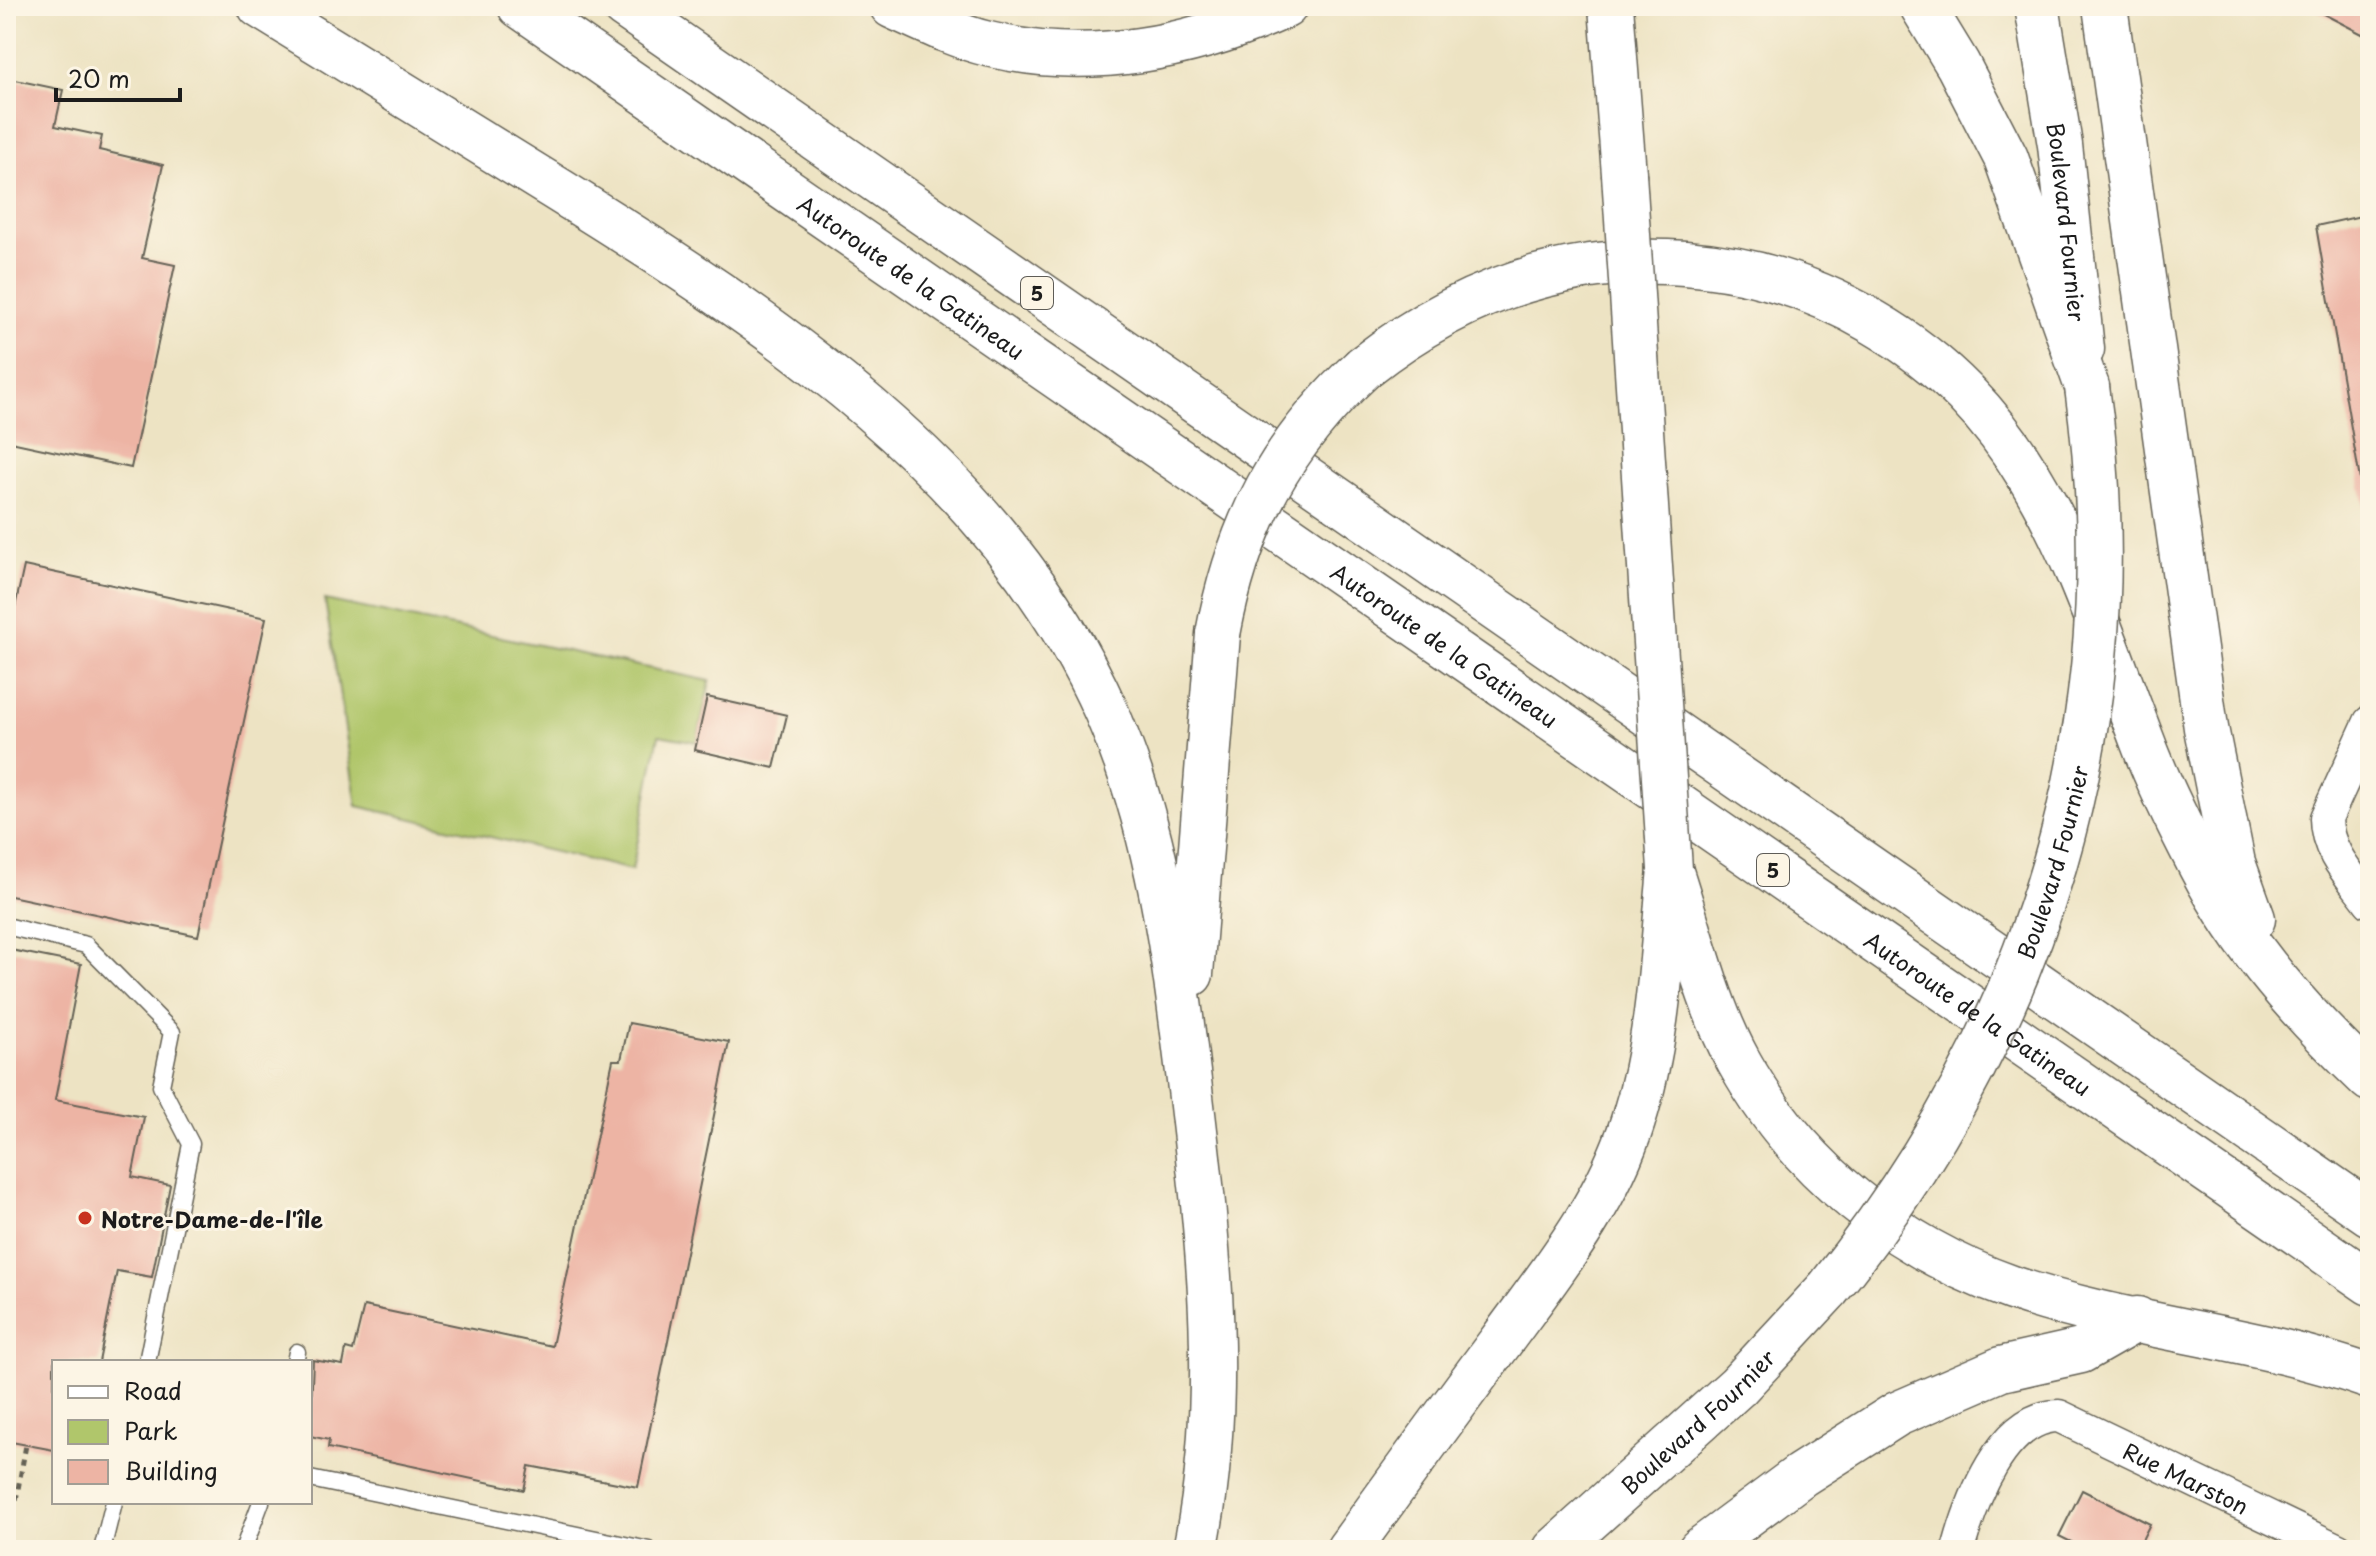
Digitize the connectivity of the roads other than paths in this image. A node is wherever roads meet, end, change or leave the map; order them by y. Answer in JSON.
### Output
{"nodes":[{"id":1,"x":260,"y":6,"type":"edge"},
{"id":2,"x":520,"y":6,"type":"edge"},
{"id":3,"x":624,"y":6,"type":"edge"},
{"id":4,"x":677,"y":6,"type":"edge"},
{"id":5,"x":892,"y":6,"type":"edge"},
{"id":6,"x":1285,"y":6,"type":"edge"},
{"id":7,"x":1611,"y":6,"type":"edge"},
{"id":8,"x":1922,"y":6,"type":"edge"},
{"id":9,"x":2037,"y":6,"type":"edge"},
{"id":10,"x":2106,"y":7,"type":"edge"},
{"id":11,"x":855,"y":168,"type":"junction"},
{"id":12,"x":2059,"y":267,"type":"junction"},
{"id":13,"x":2370,"y":722,"type":"edge"},
{"id":14,"x":1670,"y":869,"type":"junction"},
{"id":15,"x":2370,"y":902,"type":"edge"},
{"id":16,"x":6,"y":926,"type":"edge"},
{"id":17,"x":2300,"y":1010,"type":"junction"},
{"id":18,"x":1185,"y":1044,"type":"junction"},
{"id":19,"x":2370,"y":1079,"type":"edge"},
{"id":20,"x":2370,"y":1214,"type":"edge"},
{"id":21,"x":2370,"y":1283,"type":"edge"},
{"id":22,"x":2137,"y":1319,"type":"junction"},
{"id":23,"x":147,"y":1360,"type":"edge"},
{"id":24,"x":2370,"y":1377,"type":"edge"},
{"id":25,"x":312,"y":1479,"type":"edge"},
{"id":26,"x":114,"y":1504,"type":"edge"},
{"id":27,"x":260,"y":1504,"type":"edge"},
{"id":28,"x":1198,"y":1532,"type":"edge"},
{"id":29,"x":102,"y":1550,"type":"edge"},
{"id":30,"x":243,"y":1550,"type":"edge"},
{"id":31,"x":649,"y":1550,"type":"edge"},
{"id":32,"x":1171,"y":1550,"type":"edge"},
{"id":33,"x":1348,"y":1550,"type":"edge"},
{"id":34,"x":1555,"y":1550,"type":"edge"},
{"id":35,"x":1700,"y":1550,"type":"edge"},
{"id":36,"x":1958,"y":1550,"type":"edge"},
{"id":37,"x":2338,"y":1550,"type":"edge"}],
"edges":[{"from":1,"to":18,"type":"main road"},
{"from":2,"to":21,"type":"main road","name":"Autoroute de la Gatineau","number":"5"},
{"from":3,"to":11,"type":"main road","number":"5"},
{"from":4,"to":11,"type":"main road"},
{"from":5,"to":6,"type":"main road"},
{"from":7,"to":14,"type":"main road","bridge":true},
{"from":8,"to":12,"type":"main road"},
{"from":9,"to":12,"type":"main road","name":"Boulevard Fournier"},
{"from":10,"to":17,"type":"main road"},
{"from":11,"to":20,"type":"main road","number":"5"},
{"from":12,"to":34,"type":"main road","name":"Boulevard Fournier","bridge":true},
{"from":13,"to":15,"type":"street"},
{"from":14,"to":22,"type":"main road"},
{"from":14,"to":33,"type":"main road"},
{"from":16,"to":23,"type":"lane"},
{"from":17,"to":18,"type":"main road","bridge":true},
{"from":17,"to":19,"type":"main road"},
{"from":18,"to":28,"type":"main road"},
{"from":22,"to":24,"type":"main road"},
{"from":22,"to":35,"type":"main road"},
{"from":25,"to":31,"type":"lane"},
{"from":26,"to":29,"type":"lane"},
{"from":27,"to":30,"type":"lane"},
{"from":28,"to":32,"type":"main road"},
{"from":36,"to":37,"type":"street","name":"Rue Marston"}]}
